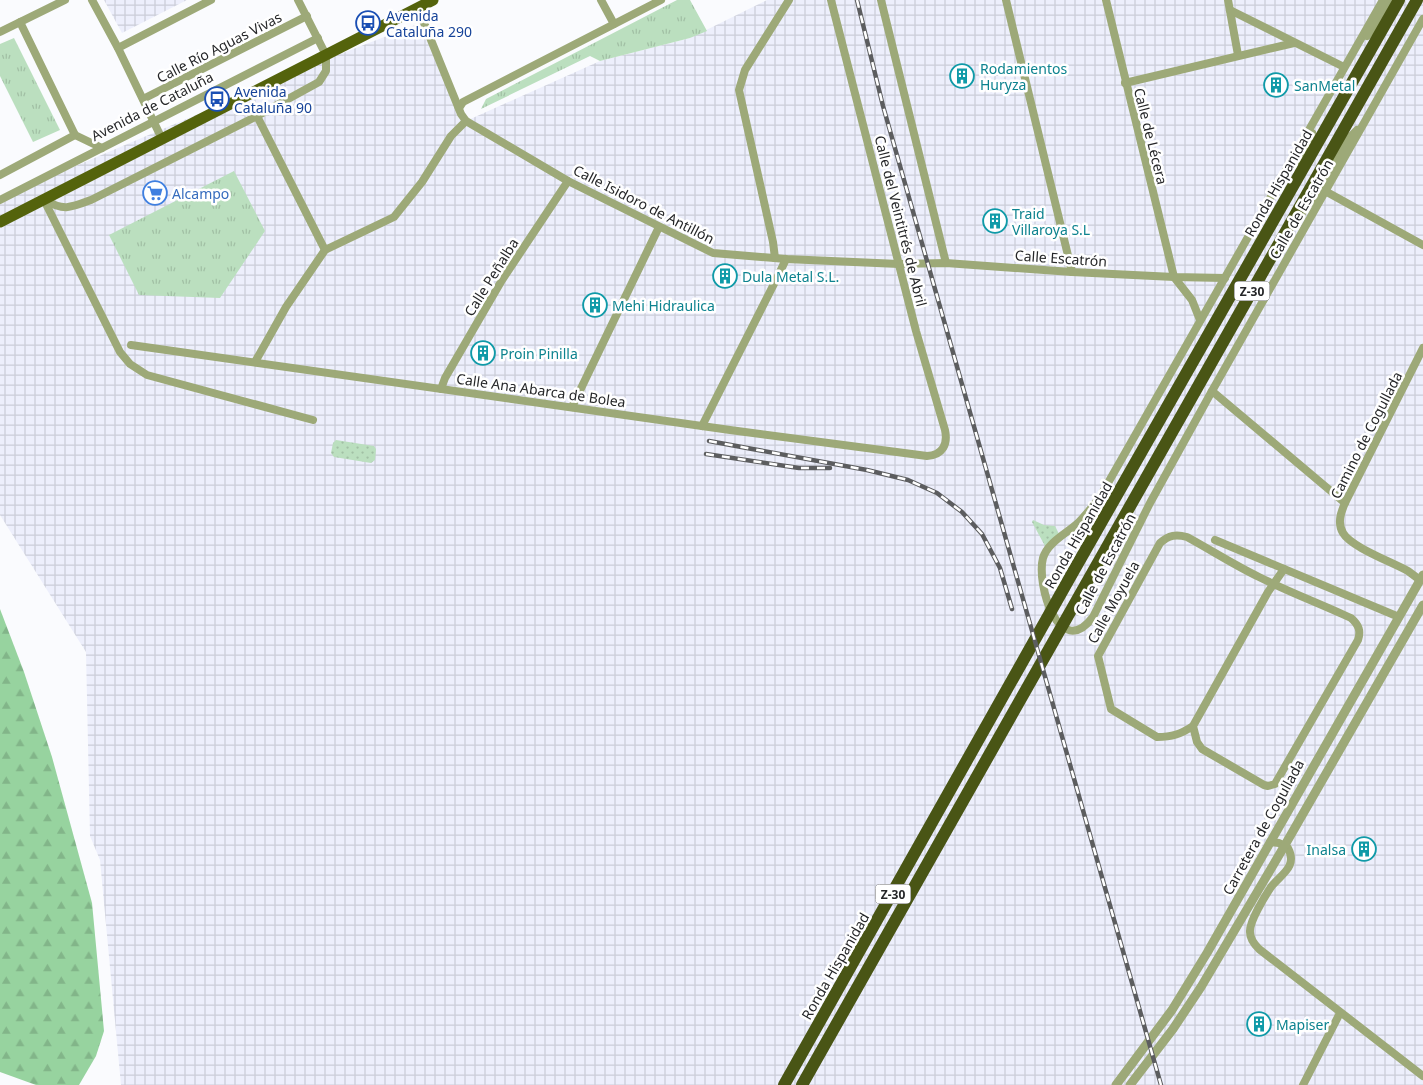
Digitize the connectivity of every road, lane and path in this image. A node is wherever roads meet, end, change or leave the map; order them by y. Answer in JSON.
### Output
{"nodes":[{"id":1,"x":65,"y":0,"type":"edge"},
{"id":2,"x":92,"y":0,"type":"edge"},
{"id":3,"x":211,"y":0,"type":"edge"},
{"id":4,"x":298,"y":0,"type":"edge"},
{"id":5,"x":432,"y":0,"type":"edge"},
{"id":6,"x":601,"y":0,"type":"edge"},
{"id":7,"x":660,"y":0,"type":"edge"},
{"id":8,"x":789,"y":0,"type":"edge"},
{"id":9,"x":831,"y":0,"type":"edge"},
{"id":10,"x":881,"y":0,"type":"edge"},
{"id":11,"x":1006,"y":0,"type":"edge"},
{"id":12,"x":1106,"y":0,"type":"edge"},
{"id":13,"x":1228,"y":0,"type":"edge"},
{"id":14,"x":1383,"y":0,"type":"edge"},
{"id":15,"x":1390,"y":0,"type":"edge"},
{"id":16,"x":1399,"y":0,"type":"edge"},
{"id":17,"x":1417,"y":0,"type":"edge"},
{"id":18,"x":418,"y":8,"type":"junction"},
{"id":19,"x":1230,"y":10,"type":"junction"},
{"id":20,"x":307,"y":16,"type":"junction"},
{"id":21,"x":1423,"y":18,"type":"edge"},
{"id":22,"x":20,"y":22,"type":"junction"},
{"id":23,"x":614,"y":24,"type":"junction"},
{"id":24,"x":0,"y":32,"type":"edge"},
{"id":25,"x":318,"y":38,"type":"junction"},
{"id":26,"x":1294,"y":43,"type":"junction"},
{"id":27,"x":118,"y":48,"type":"junction"},
{"id":28,"x":1355,"y":50,"type":"junction"},
{"id":29,"x":326,"y":55,"type":"junction"},
{"id":30,"x":1238,"y":55,"type":"junction"},
{"id":31,"x":1344,"y":67,"type":"junction"},
{"id":32,"x":1125,"y":83,"type":"junction"},
{"id":33,"x":143,"y":99,"type":"junction"},
{"id":34,"x":459,"y":104,"type":"junction"},
{"id":35,"x":1319,"y":113,"type":"junction"},
{"id":36,"x":257,"y":116,"type":"junction"},
{"id":37,"x":1366,"y":120,"type":"junction"},
{"id":38,"x":154,"y":121,"type":"junction"},
{"id":39,"x":466,"y":121,"type":"junction"},
{"id":40,"x":75,"y":135,"type":"junction"},
{"id":41,"x":162,"y":139,"type":"junction"},
{"id":42,"x":102,"y":148,"type":"junction"},
{"id":43,"x":0,"y":175,"type":"edge"},
{"id":44,"x":568,"y":181,"type":"junction"},
{"id":45,"x":1325,"y":191,"type":"junction"},
{"id":46,"x":0,"y":200,"type":"edge"},
{"id":47,"x":44,"y":200,"type":"junction"},
{"id":48,"x":0,"y":222,"type":"edge"},
{"id":49,"x":659,"y":227,"type":"junction"},
{"id":50,"x":1287,"y":228,"type":"junction"},
{"id":51,"x":1265,"y":236,"type":"junction"},
{"id":52,"x":1423,"y":245,"type":"edge"},
{"id":53,"x":325,"y":250,"type":"junction"},
{"id":54,"x":775,"y":258,"type":"junction"},
{"id":55,"x":786,"y":259,"type":"junction"},
{"id":56,"x":946,"y":263,"type":"junction"},
{"id":57,"x":899,"y":264,"type":"junction"},
{"id":58,"x":1072,"y":272,"type":"junction"},
{"id":59,"x":1174,"y":277,"type":"junction"},
{"id":60,"x":1225,"y":278,"type":"junction"},
{"id":61,"x":1200,"y":320,"type":"junction"},
{"id":62,"x":130,"y":345,"type":"dead end"},
{"id":63,"x":1423,"y":348,"type":"edge"},
{"id":64,"x":256,"y":362,"type":"junction"},
{"id":65,"x":441,"y":389,"type":"junction"},
{"id":66,"x":1212,"y":391,"type":"junction"},
{"id":67,"x":572,"y":407,"type":"junction"},
{"id":68,"x":313,"y":420,"type":"dead end"},
{"id":69,"x":702,"y":426,"type":"junction"},
{"id":70,"x":944,"y":447,"type":"joint"},
{"id":71,"x":1345,"y":503,"type":"junction"},
{"id":72,"x":1215,"y":540,"type":"dead end"},
{"id":73,"x":1284,"y":569,"type":"junction"},
{"id":74,"x":1422,"y":578,"type":"edge"},
{"id":75,"x":1274,"y":584,"type":"junction"},
{"id":76,"x":1422,"y":609,"type":"edge"},
{"id":77,"x":1399,"y":617,"type":"junction"},
{"id":78,"x":1193,"y":726,"type":"junction"},
{"id":79,"x":1270,"y":842,"type":"junction"},
{"id":80,"x":1285,"y":846,"type":"junction"},
{"id":81,"x":1340,"y":1013,"type":"junction"},
{"id":82,"x":1423,"y":1076,"type":"edge"},
{"id":83,"x":784,"y":1085,"type":"edge"},
{"id":84,"x":802,"y":1085,"type":"edge"},
{"id":85,"x":1116,"y":1085,"type":"edge"},
{"id":86,"x":1130,"y":1085,"type":"edge"},
{"id":87,"x":1303,"y":1085,"type":"edge"}],
"edges":[{"from":1,"to":22,"type":"street"},
{"from":2,"to":27,"type":"street"},
{"from":3,"to":27,"type":"street"},
{"from":4,"to":20,"type":"street"},
{"from":5,"to":18,"type":"main road"},
{"from":6,"to":23,"type":"street"},
{"from":7,"to":23,"type":"street"},
{"from":8,"to":54,"type":"street"},
{"from":9,"to":57,"type":"street","name":"Calle del Veintitrés de Abril"},
{"from":10,"to":56,"type":"street"},
{"from":11,"to":58,"type":"street"},
{"from":12,"to":32,"type":"street","name":"Calle de Lécera"},
{"from":13,"to":19,"type":"street"},
{"from":14,"to":28,"type":"street","name":"Calle de Escatrón"},
{"from":15,"to":28,"type":"street"},
{"from":16,"to":51,"type":"highway","name":"Ronda Hispanidad","number":"Z-30"},
{"from":17,"to":50,"type":"highway","number":"Z-30"},
{"from":18,"to":29,"type":"main road"},
{"from":18,"to":34,"type":"street"},
{"from":19,"to":26,"type":"street"},
{"from":19,"to":30,"type":"street"},
{"from":20,"to":25,"type":"street"},
{"from":20,"to":33,"type":"street","name":"Calle Río Aguas Vivas"},
{"from":21,"to":37,"type":"street","name":"Calle de Escatrón"},
{"from":22,"to":24,"type":"street"},
{"from":22,"to":40,"type":"street"},
{"from":23,"to":34,"type":"street"},
{"from":25,"to":29,"type":"street"},
{"from":25,"to":38,"type":"street","name":"Avenida de Cataluña"},
{"from":26,"to":30,"type":"street"},
{"from":26,"to":31,"type":"street"},
{"from":27,"to":33,"type":"street"},
{"from":28,"to":31,"type":"street","name":"Calle de Escatrón"},
{"from":29,"to":36,"type":"street"},
{"from":29,"to":41,"type":"main road"},
{"from":30,"to":32,"type":"street"},
{"from":31,"to":35,"type":"street","name":"Calle de Escatrón"},
{"from":32,"to":59,"type":"street","name":"Calle de Lécera"},
{"from":33,"to":38,"type":"street"},
{"from":34,"to":39,"type":"street"},
{"from":35,"to":51,"type":"street","name":"Calle de Escatrón"},
{"from":35,"to":60,"type":"street","name":"Calle de Escatrón"},
{"from":36,"to":47,"type":"street"},
{"from":36,"to":53,"type":"street"},
{"from":37,"to":45,"type":"street","name":"Calle de Escatrón"},
{"from":37,"to":50,"type":"street"},
{"from":38,"to":41,"type":"street"},
{"from":38,"to":42,"type":"street","name":"Avenida de Cataluña"},
{"from":39,"to":44,"type":"street","name":"Calle Isidoro de Antillón"},
{"from":39,"to":53,"type":"street"},
{"from":40,"to":42,"type":"street"},
{"from":40,"to":43,"type":"street"},
{"from":41,"to":47,"type":"main road"},
{"from":42,"to":46,"type":"street","name":"Avenida de Cataluña"},
{"from":44,"to":49,"type":"street","name":"Calle Isidoro de Antillón"},
{"from":44,"to":65,"type":"street","name":"Calle Peñalba"},
{"from":45,"to":52,"type":"street"},
{"from":45,"to":66,"type":"street","name":"Calle de Escatrón"},
{"from":47,"to":48,"type":"main road"},
{"from":47,"to":68,"type":"street"},
{"from":49,"to":54,"type":"street","name":"Calle Isidoro de Antillón"},
{"from":49,"to":67,"type":"street"},
{"from":50,"to":84,"type":"highway","number":"Z-30"},
{"from":51,"to":83,"type":"highway","name":"Ronda Hispanidad","number":"Z-30"},
{"from":53,"to":64,"type":"street"},
{"from":54,"to":55,"type":"street","name":"Calle Isidoro de Antillón"},
{"from":55,"to":57,"type":"street","name":"Calle Isidoro de Antillón"},
{"from":55,"to":69,"type":"street"},
{"from":56,"to":57,"type":"street","name":"Calle Isidoro de Antillón"},
{"from":56,"to":58,"type":"street","name":"Calle Escatrón"},
{"from":57,"to":70,"type":"street","name":"Calle del Veintitrés de Abril"},
{"from":58,"to":59,"type":"street","name":"Calle Escatrón"},
{"from":59,"to":60,"type":"street","name":"Calle Escatrón"},
{"from":59,"to":61,"type":"street"},
{"from":60,"to":61,"type":"street","name":"Calle de Escatrón"},
{"from":61,"to":66,"type":"street","name":"Calle de Escatrón"},
{"from":62,"to":64,"type":"street","name":"Calle Ana Abarca de Bolea"},
{"from":63,"to":71,"type":"street","name":"Camino de Cogullada"},
{"from":64,"to":65,"type":"street","name":"Calle Ana Abarca de Bolea"},
{"from":65,"to":67,"type":"street","name":"Calle Ana Abarca de Bolea"},
{"from":66,"to":71,"type":"street"},
{"from":67,"to":69,"type":"street","name":"Calle Ana Abarca de Bolea"},
{"from":69,"to":70,"type":"street","name":"Calle Ana Abarca de Bolea"},
{"from":71,"to":74,"type":"street","name":"Camino de Cogullada"},
{"from":72,"to":73,"type":"street"},
{"from":73,"to":75,"type":"street"},
{"from":73,"to":77,"type":"street"},
{"from":74,"to":77,"type":"street","name":"Carretera de Cogullada"},
{"from":75,"to":78,"type":"street"},
{"from":75,"to":78,"type":"street","name":"Calle Moyuela"},
{"from":75,"to":78,"type":"street","name":"Calle Moyuela"},
{"from":76,"to":80,"type":"street","name":"Carretera de Cogullada"},
{"from":77,"to":79,"type":"street","name":"Carretera de Cogullada"},
{"from":79,"to":80,"type":"street"},
{"from":79,"to":85,"type":"street","name":"Carretera de Cogullada"},
{"from":80,"to":81,"type":"street"},
{"from":80,"to":86,"type":"street","name":"Carretera de Cogullada"},
{"from":81,"to":82,"type":"street"},
{"from":81,"to":87,"type":"street"}]}
